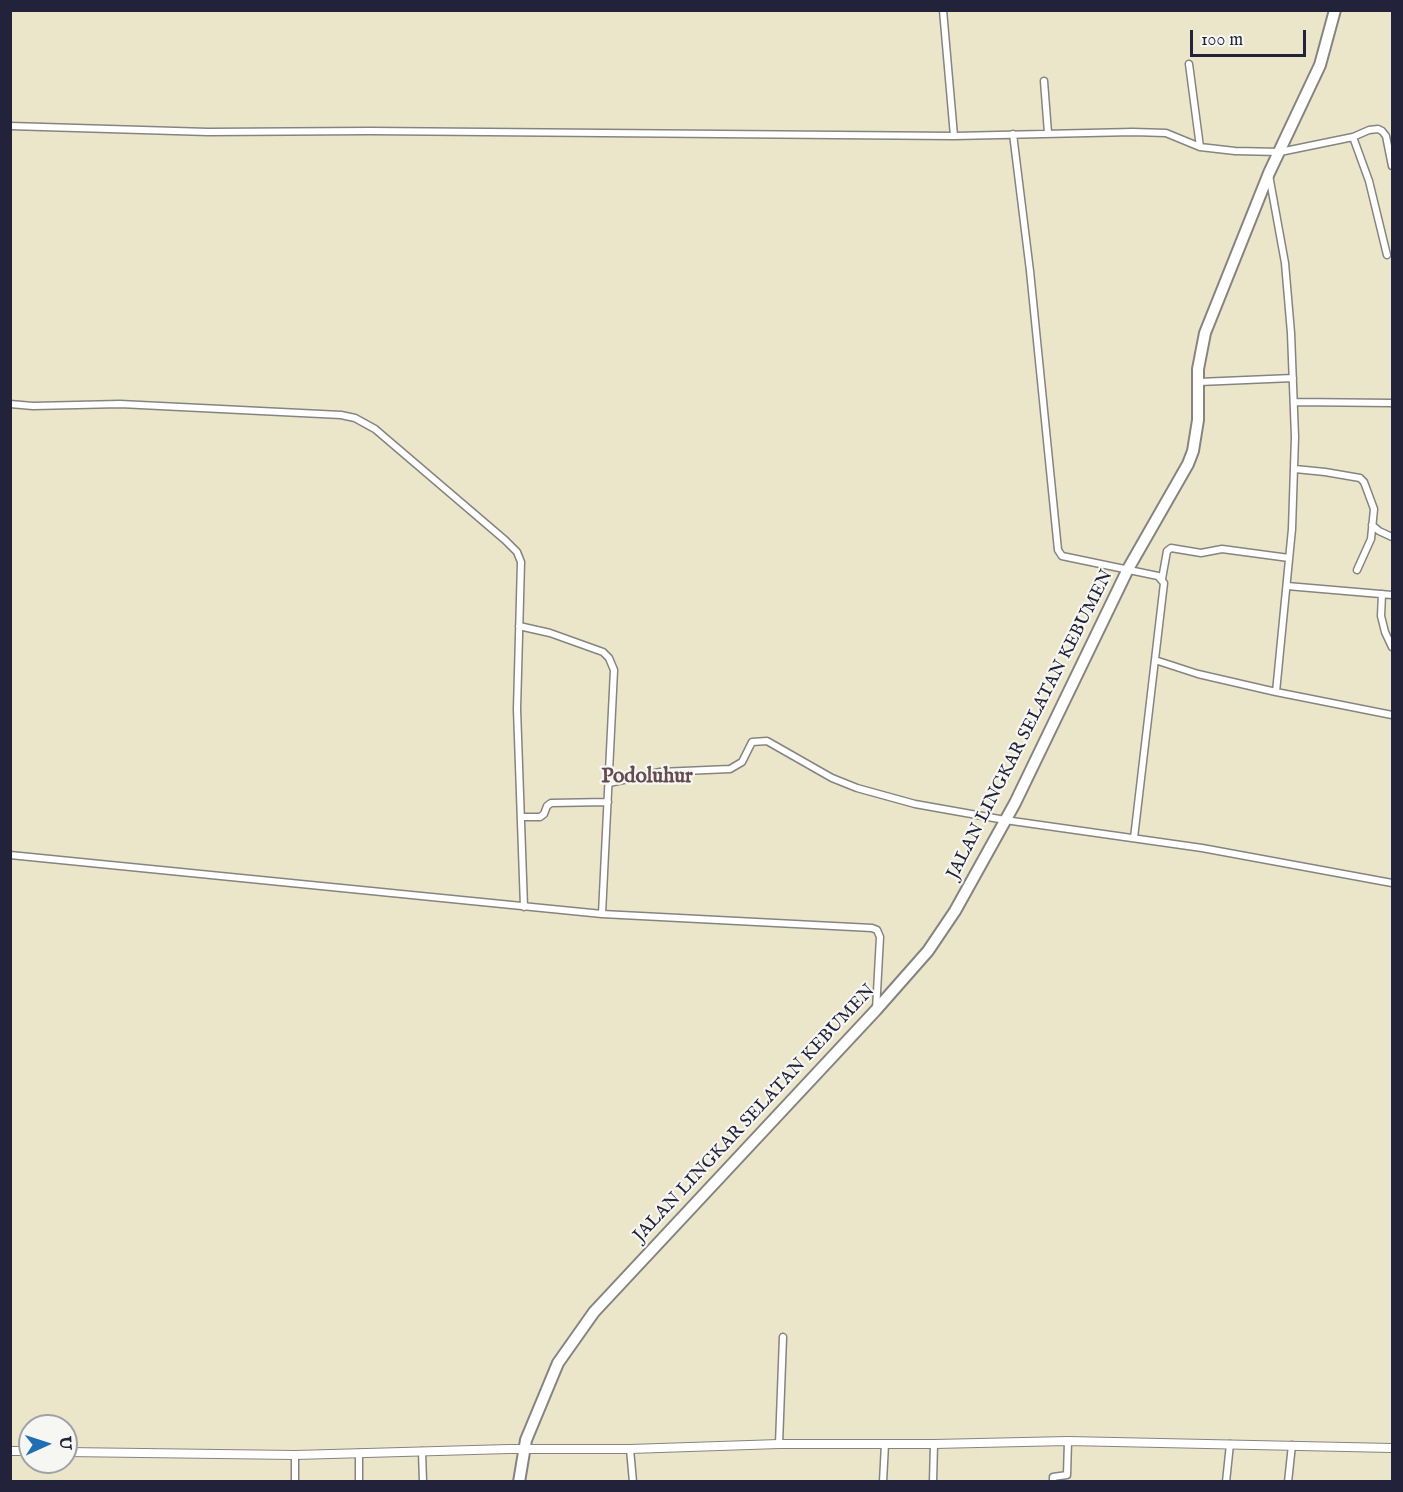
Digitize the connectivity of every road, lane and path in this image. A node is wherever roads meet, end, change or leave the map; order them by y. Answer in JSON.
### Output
{"nodes":[{"id":1,"x":943,"y":10,"type":"edge"},
{"id":2,"x":1335,"y":10,"type":"edge"},
{"id":3,"x":1189,"y":64,"type":"dead end"},
{"id":4,"x":1044,"y":81,"type":"dead end"},
{"id":5,"x":10,"y":126,"type":"edge"},
{"id":6,"x":1048,"y":133,"type":"junction"},
{"id":7,"x":1013,"y":134,"type":"junction"},
{"id":8,"x":954,"y":136,"type":"junction"},
{"id":9,"x":1353,"y":137,"type":"junction"},
{"id":10,"x":1200,"y":147,"type":"junction"},
{"id":11,"x":1280,"y":152,"type":"junction"},
{"id":12,"x":1392,"y":166,"type":"edge"},
{"id":13,"x":1269,"y":173,"type":"junction"},
{"id":14,"x":1387,"y":255,"type":"dead end"},
{"id":15,"x":1293,"y":378,"type":"junction"},
{"id":16,"x":1198,"y":382,"type":"junction"},
{"id":17,"x":1294,"y":402,"type":"junction"},
{"id":18,"x":10,"y":404,"type":"edge"},
{"id":19,"x":1392,"y":404,"type":"edge"},
{"id":20,"x":1295,"y":469,"type":"junction"},
{"id":21,"x":1372,"y":525,"type":"junction"},
{"id":22,"x":1392,"y":537,"type":"edge"},
{"id":23,"x":1289,"y":558,"type":"junction"},
{"id":24,"x":1128,"y":569,"type":"junction"},
{"id":25,"x":1357,"y":570,"type":"dead end"},
{"id":26,"x":1162,"y":579,"type":"junction"},
{"id":27,"x":1287,"y":586,"type":"junction"},
{"id":28,"x":1382,"y":594,"type":"junction"},
{"id":29,"x":1392,"y":595,"type":"edge"},
{"id":30,"x":519,"y":626,"type":"junction"},
{"id":31,"x":1392,"y":647,"type":"edge"},
{"id":32,"x":1155,"y":660,"type":"junction"},
{"id":33,"x":1276,"y":692,"type":"junction"},
{"id":34,"x":1392,"y":715,"type":"edge"},
{"id":35,"x":609,"y":783,"type":"junction"},
{"id":36,"x":608,"y":802,"type":"junction"},
{"id":37,"x":521,"y":817,"type":"junction"},
{"id":38,"x":1006,"y":819,"type":"junction"},
{"id":39,"x":1135,"y":834,"type":"junction"},
{"id":40,"x":10,"y":855,"type":"edge"},
{"id":41,"x":1392,"y":883,"type":"edge"},
{"id":42,"x":524,"y":907,"type":"junction"},
{"id":43,"x":602,"y":914,"type":"junction"},
{"id":44,"x":876,"y":1010,"type":"junction"},
{"id":45,"x":783,"y":1337,"type":"dead end"},
{"id":46,"x":1068,"y":1442,"type":"junction"},
{"id":47,"x":779,"y":1444,"type":"junction"},
{"id":48,"x":885,"y":1444,"type":"junction"},
{"id":49,"x":933,"y":1444,"type":"junction"},
{"id":50,"x":1230,"y":1444,"type":"junction"},
{"id":51,"x":524,"y":1445,"type":"junction"},
{"id":52,"x":1292,"y":1445,"type":"junction"},
{"id":53,"x":1392,"y":1448,"type":"edge"},
{"id":54,"x":630,"y":1449,"type":"junction"},
{"id":55,"x":422,"y":1451,"type":"junction"},
{"id":56,"x":78,"y":1452,"type":"edge"},
{"id":57,"x":360,"y":1453,"type":"junction"},
{"id":58,"x":296,"y":1455,"type":"junction"},
{"id":59,"x":295,"y":1482,"type":"edge"},
{"id":60,"x":360,"y":1482,"type":"edge"},
{"id":61,"x":423,"y":1482,"type":"edge"},
{"id":62,"x":519,"y":1482,"type":"edge"},
{"id":63,"x":633,"y":1482,"type":"edge"},
{"id":64,"x":883,"y":1482,"type":"edge"},
{"id":65,"x":933,"y":1482,"type":"edge"},
{"id":66,"x":1053,"y":1482,"type":"edge"},
{"id":67,"x":1226,"y":1482,"type":"edge"},
{"id":68,"x":1288,"y":1482,"type":"edge"}],
"edges":[{"from":1,"to":8,"type":"street"},
{"from":2,"to":11,"type":"highway","name":"JALAN LINGKAR SELATAN KEBUMEN"},
{"from":3,"to":10,"type":"street"},
{"from":4,"to":6,"type":"street"},
{"from":5,"to":8,"type":"street"},
{"from":6,"to":7,"type":"street"},
{"from":6,"to":10,"type":"street"},
{"from":7,"to":8,"type":"street"},
{"from":7,"to":24,"type":"street"},
{"from":9,"to":11,"type":"street"},
{"from":9,"to":12,"type":"street"},
{"from":9,"to":14,"type":"street"},
{"from":10,"to":11,"type":"street"},
{"from":11,"to":13,"type":"highway","name":"JALAN LINGKAR SELATAN KEBUMEN"},
{"from":13,"to":15,"type":"street"},
{"from":13,"to":16,"type":"highway","name":"JALAN LINGKAR SELATAN KEBUMEN"},
{"from":15,"to":16,"type":"street"},
{"from":15,"to":17,"type":"street"},
{"from":16,"to":24,"type":"highway","name":"JALAN LINGKAR SELATAN KEBUMEN"},
{"from":17,"to":19,"type":"street"},
{"from":17,"to":20,"type":"street"},
{"from":18,"to":30,"type":"street"},
{"from":20,"to":21,"type":"street"},
{"from":20,"to":23,"type":"street"},
{"from":21,"to":22,"type":"street"},
{"from":21,"to":25,"type":"street"},
{"from":23,"to":26,"type":"street"},
{"from":23,"to":27,"type":"street"},
{"from":24,"to":26,"type":"street"},
{"from":24,"to":38,"type":"highway","name":"JALAN LINGKAR SELATAN KEBUMEN"},
{"from":26,"to":32,"type":"street"},
{"from":27,"to":28,"type":"street"},
{"from":27,"to":33,"type":"street"},
{"from":28,"to":29,"type":"street"},
{"from":28,"to":31,"type":"street"},
{"from":30,"to":35,"type":"street"},
{"from":30,"to":37,"type":"street"},
{"from":32,"to":33,"type":"street"},
{"from":32,"to":39,"type":"street"},
{"from":33,"to":34,"type":"street"},
{"from":35,"to":36,"type":"street"},
{"from":35,"to":38,"type":"street"},
{"from":36,"to":37,"type":"street"},
{"from":36,"to":43,"type":"street"},
{"from":37,"to":42,"type":"street"},
{"from":38,"to":39,"type":"street"},
{"from":38,"to":44,"type":"highway","name":"JALAN LINGKAR SELATAN KEBUMEN"},
{"from":39,"to":41,"type":"street"},
{"from":40,"to":42,"type":"street"},
{"from":42,"to":43,"type":"street"},
{"from":43,"to":44,"type":"street"},
{"from":44,"to":51,"type":"highway","name":"JALAN LINGKAR SELATAN KEBUMEN"},
{"from":45,"to":47,"type":"street"},
{"from":46,"to":49,"type":"street"},
{"from":46,"to":50,"type":"street"},
{"from":46,"to":66,"type":"street"},
{"from":47,"to":48,"type":"street"},
{"from":47,"to":54,"type":"street"},
{"from":48,"to":49,"type":"street"},
{"from":48,"to":64,"type":"street"},
{"from":49,"to":65,"type":"street"},
{"from":50,"to":52,"type":"street"},
{"from":50,"to":67,"type":"street"},
{"from":51,"to":54,"type":"street"},
{"from":51,"to":55,"type":"street"},
{"from":51,"to":62,"type":"highway","name":"JALAN LINGKAR SELATAN KEBUMEN"},
{"from":52,"to":53,"type":"street"},
{"from":52,"to":68,"type":"street"},
{"from":54,"to":63,"type":"street"},
{"from":55,"to":57,"type":"street"},
{"from":55,"to":61,"type":"street"},
{"from":56,"to":58,"type":"street"},
{"from":57,"to":58,"type":"street"},
{"from":57,"to":60,"type":"street"},
{"from":58,"to":59,"type":"street"}]}
